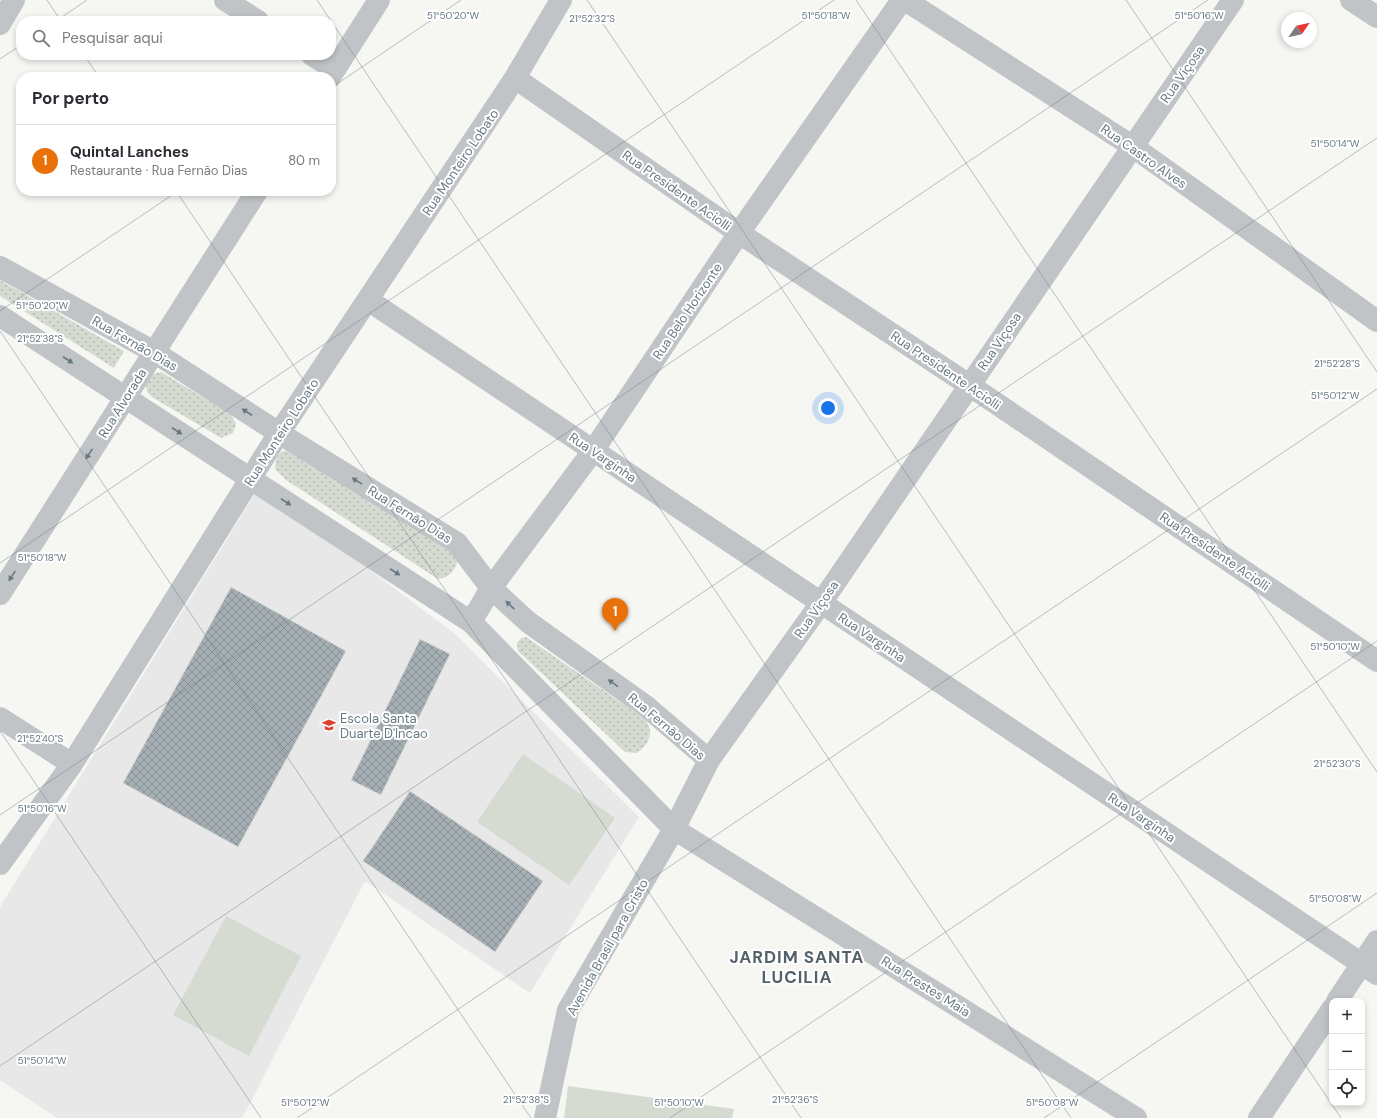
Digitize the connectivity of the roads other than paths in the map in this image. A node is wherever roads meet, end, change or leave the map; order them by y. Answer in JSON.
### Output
{"nodes":[{"id":1,"x":14,"y":0,"type":"edge"},
{"id":2,"x":225,"y":0,"type":"edge"},
{"id":3,"x":379,"y":0,"type":"edge"},
{"id":4,"x":561,"y":0,"type":"edge"},
{"id":5,"x":904,"y":0,"type":"edge"},
{"id":6,"x":1233,"y":0,"type":"edge"},
{"id":7,"x":1351,"y":0,"type":"edge"},
{"id":8,"x":250,"y":16,"type":"edge"},
{"id":9,"x":1377,"y":17,"type":"edge"},
{"id":10,"x":0,"y":24,"type":"edge"},
{"id":11,"x":318,"y":60,"type":"edge"},
{"id":12,"x":331,"y":72,"type":"edge"},
{"id":13,"x":333,"y":72,"type":"edge"},
{"id":14,"x":515,"y":78,"type":"junction"},
{"id":15,"x":1132,"y":146,"type":"junction"},
{"id":16,"x":254,"y":196,"type":"edge"},
{"id":17,"x":739,"y":234,"type":"junction"},
{"id":18,"x":0,"y":267,"type":"edge"},
{"id":19,"x":368,"y":300,"type":"junction"},
{"id":20,"x":0,"y":316,"type":"edge"},
{"id":21,"x":1377,"y":321,"type":"edge"},
{"id":22,"x":154,"y":352,"type":"junction"},
{"id":23,"x":969,"y":385,"type":"junction"},
{"id":24,"x":125,"y":398,"type":"junction"},
{"id":25,"x":279,"y":433,"type":"junction"},
{"id":26,"x":593,"y":451,"type":"junction"},
{"id":27,"x":251,"y":479,"type":"junction"},
{"id":28,"x":492,"y":588,"type":"junction"},
{"id":29,"x":0,"y":594,"type":"edge"},
{"id":30,"x":821,"y":603,"type":"junction"},
{"id":31,"x":471,"y":622,"type":"junction"},
{"id":32,"x":1377,"y":661,"type":"edge"},
{"id":33,"x":0,"y":718,"type":"edge"},
{"id":34,"x":709,"y":760,"type":"junction"},
{"id":35,"x":72,"y":764,"type":"junction"},
{"id":36,"x":674,"y":829,"type":"junction"},
{"id":37,"x":0,"y":864,"type":"edge"},
{"id":38,"x":1377,"y":941,"type":"edge"},
{"id":39,"x":1369,"y":969,"type":"edge"},
{"id":40,"x":1340,"y":998,"type":"edge"},
{"id":41,"x":1329,"y":1013,"type":"edge"},
{"id":42,"x":545,"y":1118,"type":"edge"},
{"id":43,"x":1136,"y":1118,"type":"edge"},
{"id":44,"x":1259,"y":1118,"type":"edge"}],
"edges":[{"from":1,"to":10,"type":"street"},
{"from":2,"to":8,"type":"street"},
{"from":3,"to":13,"type":"street"},
{"from":4,"to":14,"type":"street","name":"Rua Monteiro Lobato"},
{"from":5,"to":15,"type":"street","name":"Rua Castro Alves"},
{"from":5,"to":17,"type":"street","name":"Rua Belo Horizonte"},
{"from":6,"to":15,"type":"street","name":"Rua Viçosa"},
{"from":7,"to":9,"type":"street"},
{"from":11,"to":12,"type":"street"},
{"from":14,"to":17,"type":"street","name":"Rua Presidente Aciolli"},
{"from":14,"to":19,"type":"street","name":"Rua Monteiro Lobato"},
{"from":15,"to":21,"type":"street","name":"Rua Castro Alves"},
{"from":15,"to":23,"type":"street","name":"Rua Viçosa"},
{"from":16,"to":22,"type":"street","name":"Rua Alvorada"},
{"from":17,"to":23,"type":"street","name":"Rua Presidente Aciolli"},
{"from":17,"to":26,"type":"street","name":"Rua Belo Horizonte"},
{"from":18,"to":22,"type":"street","name":"Rua Fernão Dias"},
{"from":19,"to":25,"type":"street","name":"Rua Monteiro Lobato"},
{"from":19,"to":26,"type":"street","name":"Rua Varginha"},
{"from":20,"to":24,"type":"street","one_way":true},
{"from":22,"to":24,"type":"street","name":"Rua Alvorada"},
{"from":25,"to":22,"type":"street","name":"Rua Fernão Dias","one_way":true},
{"from":23,"to":30,"type":"street","name":"Rua Viçosa"},
{"from":23,"to":32,"type":"street","name":"Rua Presidente Aciolli"},
{"from":24,"to":27,"type":"street","one_way":true},
{"from":24,"to":29,"type":"street","name":"Rua Alvorada","one_way":true},
{"from":25,"to":27,"type":"street","name":"Rua Monteiro Lobato"},
{"from":28,"to":25,"type":"street","name":"Rua Fernão Dias","one_way":true},
{"from":26,"to":28,"type":"street","name":"Rua Belo Horizonte"},
{"from":26,"to":30,"type":"street","name":"Rua Varginha"},
{"from":27,"to":31,"type":"street","one_way":true},
{"from":27,"to":35,"type":"street","name":"Rua Monteiro Lobato"},
{"from":28,"to":31,"type":"street","name":"Rua Belo Horizonte"},
{"from":34,"to":28,"type":"street","name":"Rua Fernão Dias","one_way":true},
{"from":30,"to":34,"type":"street","name":"Rua Viçosa"},
{"from":30,"to":39,"type":"street","name":"Rua Varginha"},
{"from":31,"to":36,"type":"street"},
{"from":33,"to":35,"type":"street"},
{"from":34,"to":36,"type":"street","name":"Rua Fernão Dias"},
{"from":35,"to":37,"type":"street","name":"Rua Monteiro Lobato"},
{"from":36,"to":42,"type":"street","name":"Avenida Brasil para Cristo"},
{"from":36,"to":43,"type":"street","name":"Rua Prestes Maia"},
{"from":38,"to":39,"type":"street"},
{"from":39,"to":40,"type":"street"},
{"from":41,"to":44,"type":"street"}]}
